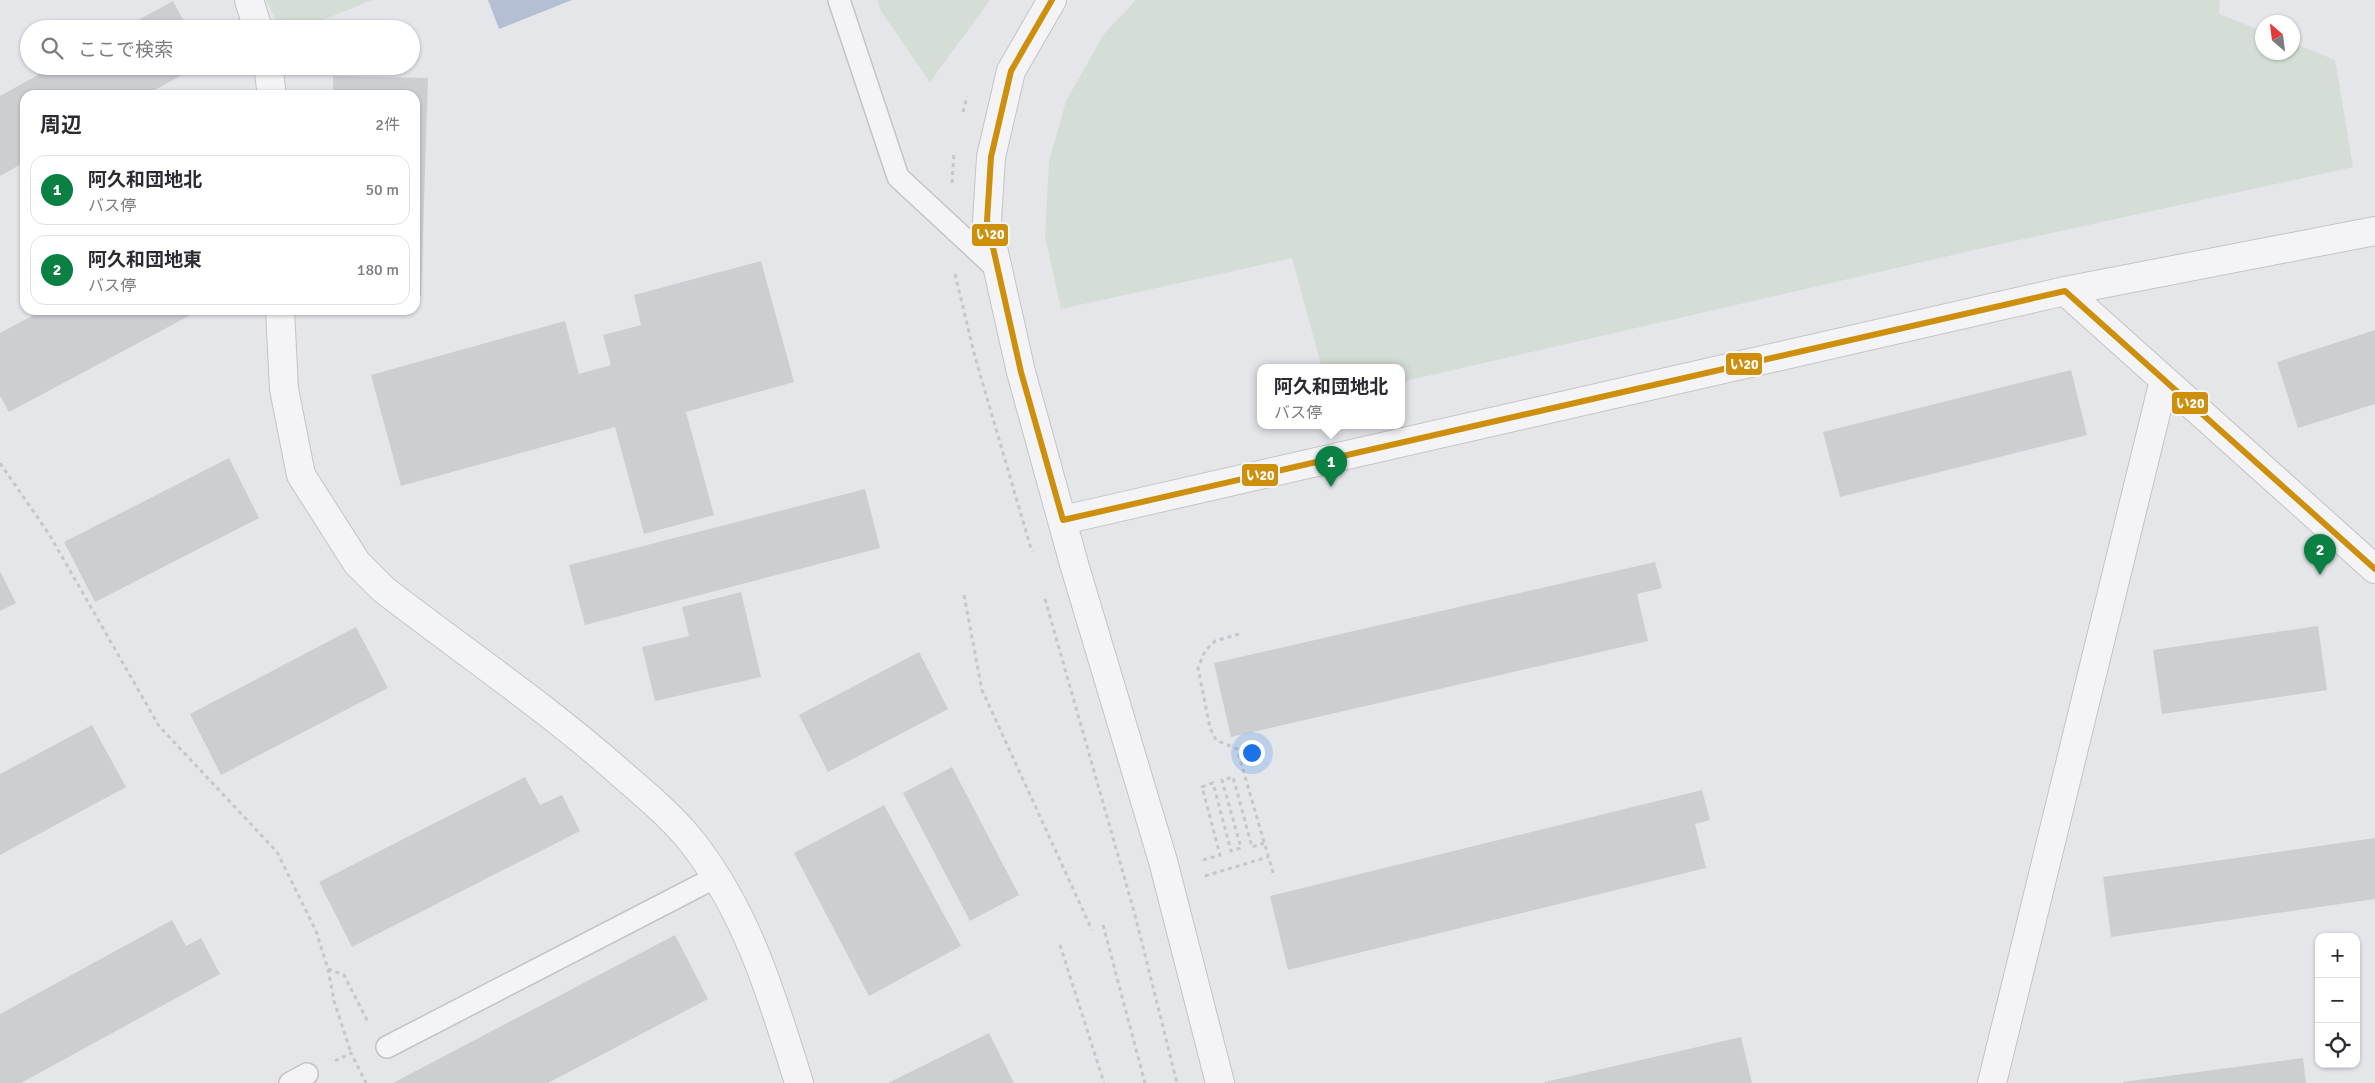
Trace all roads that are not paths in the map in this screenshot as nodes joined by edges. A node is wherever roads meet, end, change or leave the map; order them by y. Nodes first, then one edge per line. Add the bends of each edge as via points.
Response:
1 (249, 0) edge
2 (839, 0) edge
3 (1052, 0) edge
4 (255, 20) edge
5 (269, 75) edge
6 (271, 90) edge
7 (2375, 230) edge
8 (996, 268) junction
9 (2065, 292) junction
10 (280, 315) edge
11 (2164, 380) junction
12 (1063, 520) junction
13 (2375, 569) edge
14 (716, 877) junction
15 (387, 1047) dead end
16 (799, 1083) edge
17 (1220, 1083) edge
18 (1992, 1083) edge

1 - 4 street
2 - 8 lane via 898,177
3 - 8 street via 1011,71 991,157 986,221
5 - 6 street
7 - 9 street
8 - 12 street via 1021,372
9 - 11 street
9 - 12 street
10 - 14 street via 284,389 301,475 357,563 390,595 588,743 692,842
11 - 13 street
11 - 18 street
12 - 17 street via 1163,861
14 - 15 lane
14 - 16 street via 754,946

